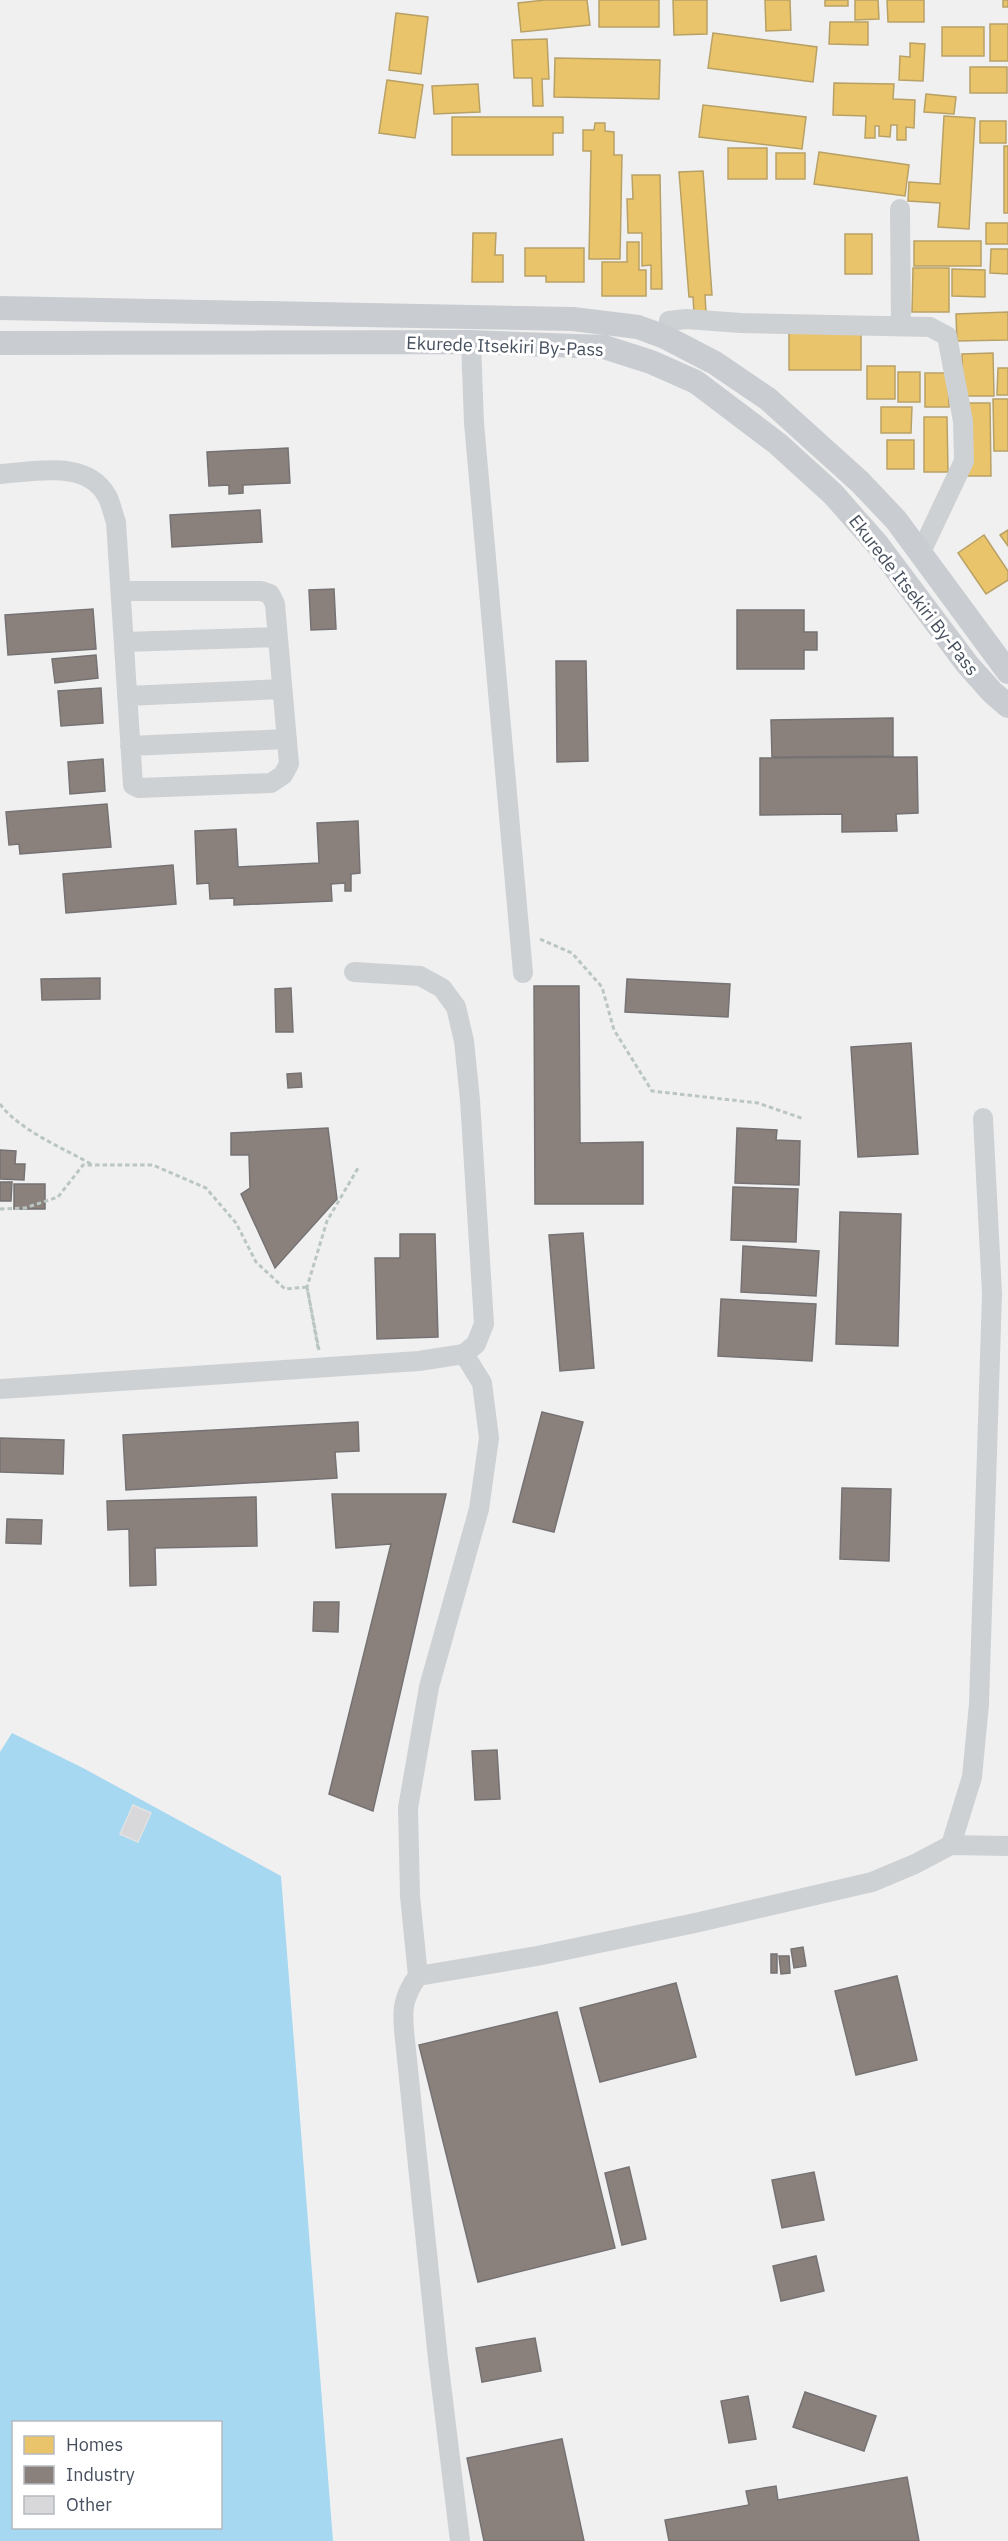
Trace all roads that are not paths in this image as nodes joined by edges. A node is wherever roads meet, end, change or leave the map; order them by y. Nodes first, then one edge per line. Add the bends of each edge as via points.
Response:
1 (900, 209) dead end
2 (0, 308) edge
3 (901, 326) junction
4 (665, 338) junction
5 (471, 342) junction
6 (0, 343) edge
7 (0, 474) edge
8 (921, 552) junction
9 (121, 591) junction
10 (278, 637) junction
11 (124, 642) junction
12 (1008, 672) edge
13 (282, 689) junction
14 (127, 696) junction
15 (1008, 706) edge
16 (287, 739) junction
17 (130, 746) junction
18 (354, 972) dead end
19 (523, 973) dead end
20 (983, 1119) dead end
21 (464, 1354) junction
22 (0, 1389) edge
23 (951, 1845) junction
24 (1008, 1846) edge
25 (418, 1976) junction
26 (460, 2541) edge

1 - 3 street
2 - 4 main road, Ekurede Itsekiri By-Pass via 573,319 638,327
3 - 4 street via 686,319 669,321
3 - 8 street via 930,327 947,336 963,421 964,461
4 - 8 main road, Ekurede Itsekiri By-Pass via 715,363 768,399 860,482
5 - 6 main road, Ekurede Itsekiri By-Pass
5 - 15 main road, Ekurede Itsekiri By-Pass via 604,347 696,382 778,444 833,494 877,544 967,664
5 - 19 street via 474,423
7 - 9 street via 67,470 90,476 107,495 116,522
8 - 12 main road, Ekurede Itsekiri By-Pass
9 - 10 street via 267,592 275,604
9 - 11 street
10 - 11 street
10 - 13 street
11 - 14 street
13 - 14 street
13 - 16 street
14 - 17 street
16 - 17 street
16 - 17 street via 287,769 271,783 139,788 132,782
18 - 21 street via 420,976 442,988 456,1006 470,1100 484,1324 476,1344
20 - 23 street via 992,1294 979,1704 972,1777
21 - 22 street via 419,1361
21 - 25 street via 482,1383 489,1438 479,1509 429,1687 408,1808 410,1896
23 - 24 street
23 - 25 street via 872,1882 537,1956
25 - 26 street via 407,1990 402,2012

